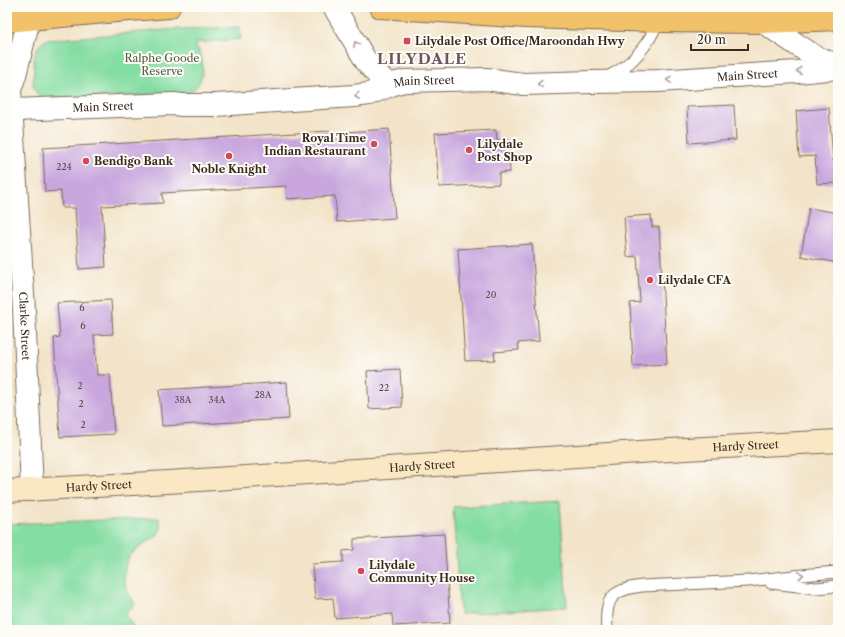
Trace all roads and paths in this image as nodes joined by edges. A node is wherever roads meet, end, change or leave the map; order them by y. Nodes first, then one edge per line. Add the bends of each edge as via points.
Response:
1 (169, 7) edge
2 (334, 7) edge
3 (381, 7) edge
4 (56, 12) edge
5 (659, 14) edge
6 (29, 19) junction
7 (838, 19) edge
8 (7, 21) edge
9 (763, 22) junction
10 (838, 67) edge
11 (592, 82) junction
12 (389, 85) junction
13 (9, 93) edge
14 (838, 441) edge
15 (32, 490) junction
16 (7, 491) edge
17 (838, 572) edge
18 (748, 581) junction
19 (838, 586) edge
20 (607, 630) edge

1 - 4 highway
12 -> 2 street via 366,62
3 - 5 highway via 527,17
4 - 6 highway
5 - 9 highway
5 - 11 lane via 654,32 645,46 620,70
6 - 8 highway
6 - 13 street, Clarke Street via 16,75
7 - 9 highway
9 - 10 street via 814,56
10 -> 11 street, Main Street via 658,81
11 -> 12 street, Main Street via 523,84 475,79 401,82
12 -> 13 street, Main Street via 368,94 216,105
13 - 15 street, Clarke Street via 24,310
14 - 15 main road, Hardy Street
15 - 16 main road, Hardy Street
18 -> 17 lane
18 - 19 lane via 816,588
18 - 20 lane via 642,586 623,590 615,594 606,610

